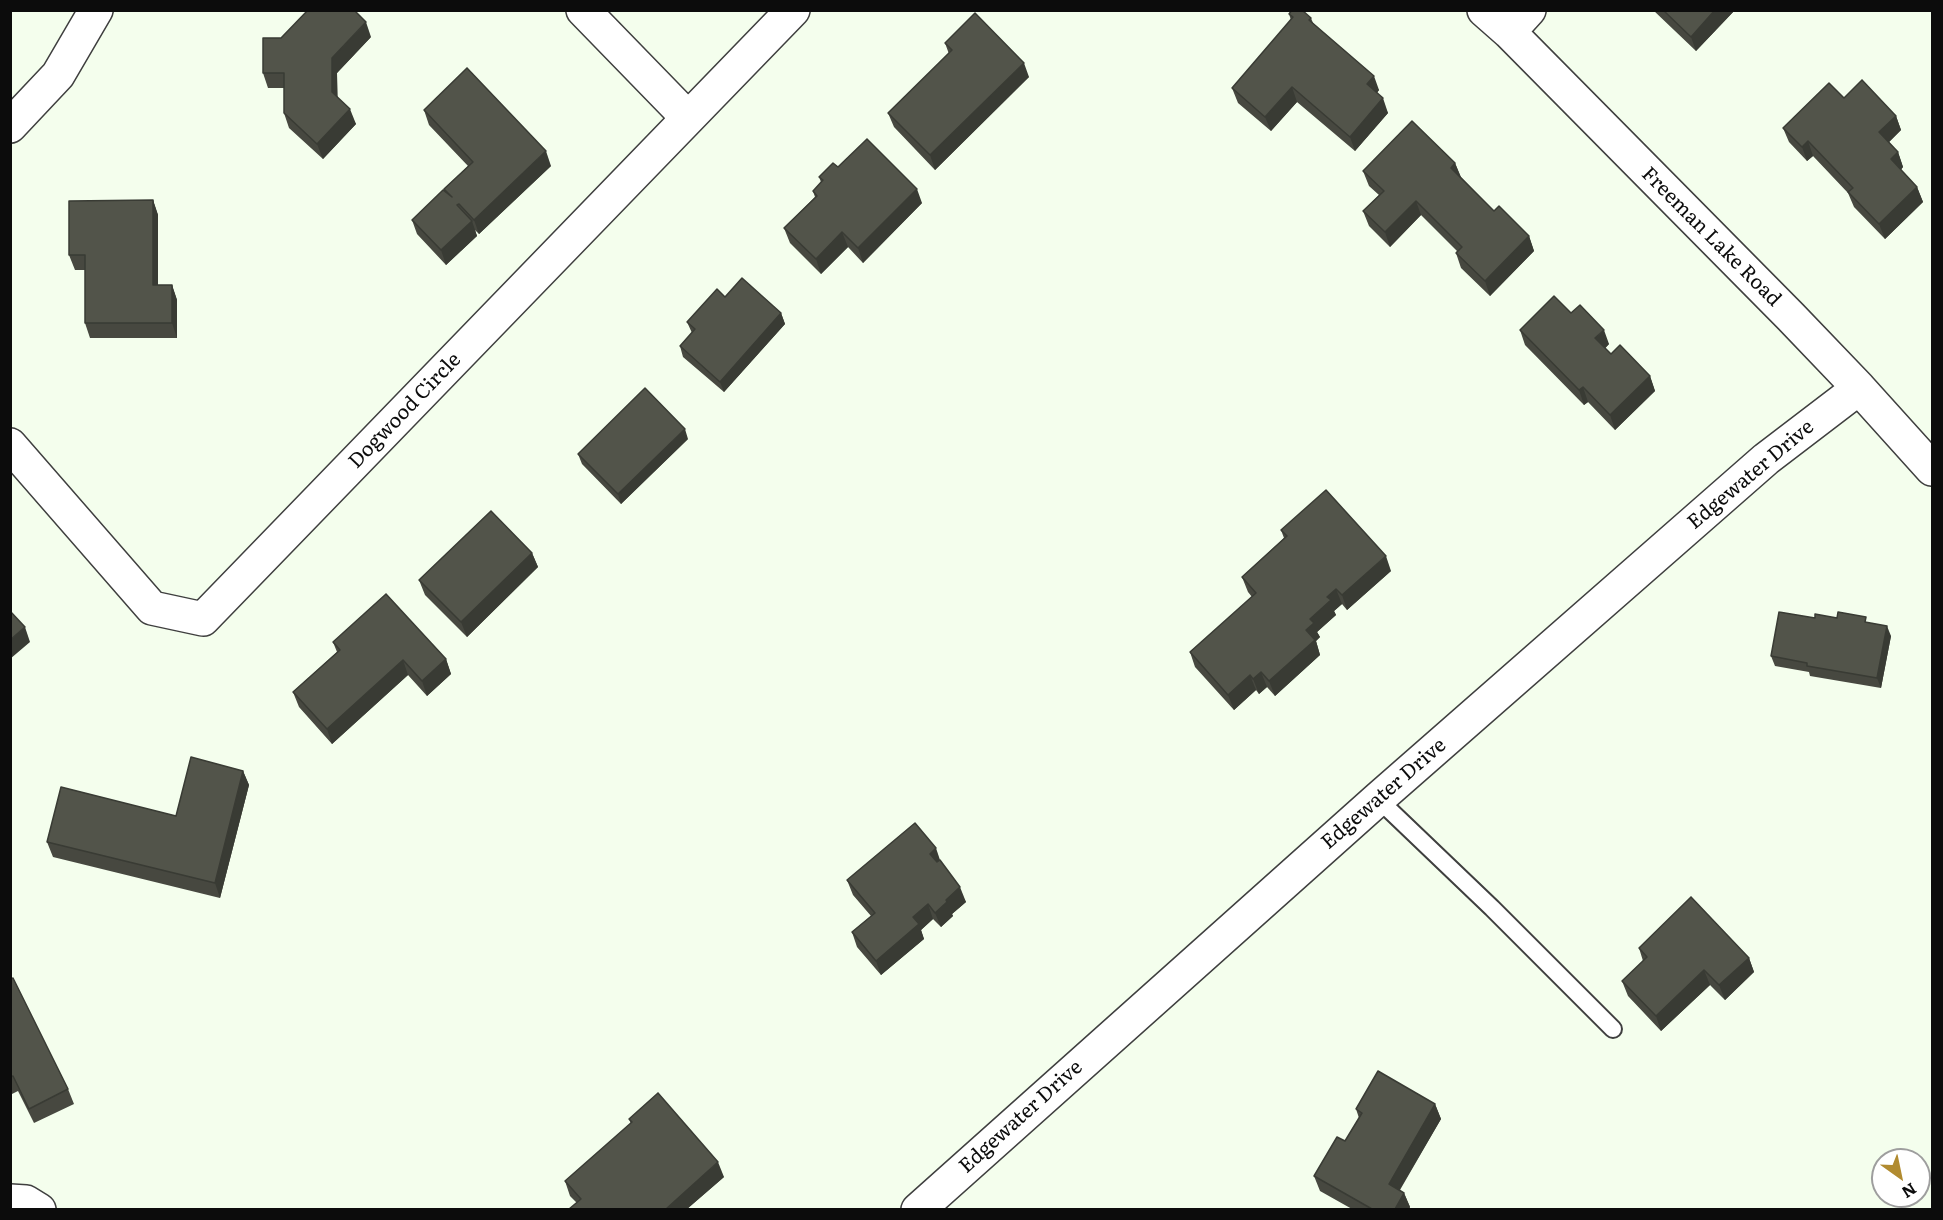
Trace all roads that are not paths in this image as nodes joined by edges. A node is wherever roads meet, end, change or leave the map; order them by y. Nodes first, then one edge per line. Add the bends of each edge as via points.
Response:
1 (583, 10) edge
2 (793, 10) edge
3 (1484, 10) edge
4 (84, 17) edge
5 (1519, 21) edge
6 (688, 118) junction
7 (10, 126) edge
8 (1859, 388) junction
9 (10, 445) edge
10 (1932, 469) edge
11 (1378, 799) junction
12 (1613, 1029) dead end
13 (10, 1201) edge
14 (39, 1209) edge
15 (918, 1209) edge

1 - 6 street
2 - 6 street, Dogwood Circle
3 - 5 street, Freeman Lake Road
4 - 7 street via 58,75
5 - 8 street, Freeman Lake Road
6 - 9 street, Dogwood Circle via 204,619 152,608
8 - 10 street, Freeman Lake Road
8 - 11 street, Edgewater Drive via 1757,467
11 - 12 lane
11 - 15 street, Edgewater Drive
13 - 14 street via 26,1202

